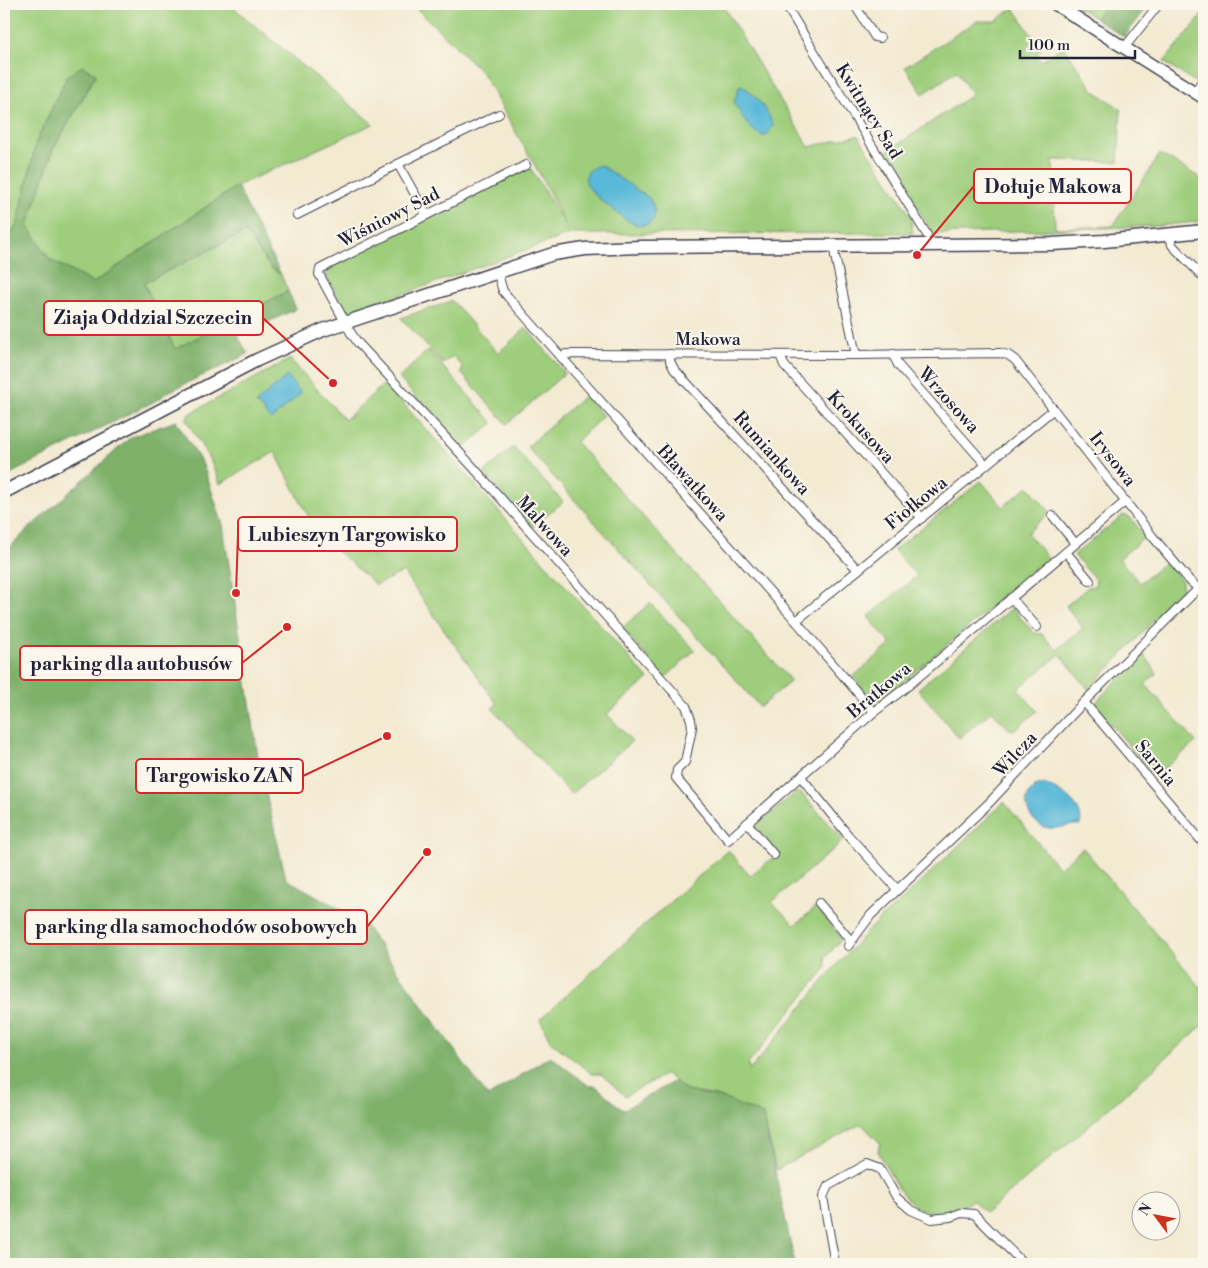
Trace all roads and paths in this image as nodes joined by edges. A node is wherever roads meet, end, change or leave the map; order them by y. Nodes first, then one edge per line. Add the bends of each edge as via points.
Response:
1 (785, 4) edge
2 (854, 4) edge
3 (1055, 4) edge
4 (1159, 4) edge
5 (880, 38) dead end
6 (1124, 48) junction
7 (1204, 79) edge
8 (1194, 92) junction
9 (1204, 98) edge
10 (499, 114) dead end
11 (398, 164) junction
12 (526, 165) dead end
13 (426, 214) junction
14 (297, 215) dead end
15 (1204, 231) edge
16 (927, 235) dead end
17 (1170, 235) junction
18 (834, 246) junction
19 (497, 271) junction
20 (1204, 278) edge
21 (345, 322) junction
22 (1000, 353) joint
23 (670, 354) junction
24 (893, 354) junction
25 (780, 355) junction
26 (856, 355) junction
27 (561, 357) junction
28 (1054, 409) junction
29 (986, 464) junction
30 (4, 492) edge
31 (1126, 501) junction
32 (1052, 515) dead end
33 (922, 518) junction
34 (1076, 543) junction
35 (1066, 552) junction
36 (858, 570) junction
37 (1090, 581) dead end
38 (1202, 586) edge
39 (1011, 598) junction
40 (796, 621) junction
41 (1037, 627) dead end
42 (1084, 702) junction
43 (874, 712) junction
44 (685, 762) joint
45 (801, 777) junction
46 (747, 823) junction
47 (1204, 844) edge
48 (774, 855) dead end
49 (897, 889) junction
50 (819, 903) dead end
51 (835, 1264) edge
52 (1024, 1264) edge

1 - 16 street, Kwitnący Sad
2 - 5 street via 875,36
3 - 6 street
4 - 6 street
6 - 8 street
7 - 8 street
8 - 9 street
10 - 11 street
11 - 13 street
11 - 14 street
12 - 13 street, Wiśniowy Sad
13 - 21 street, Wiśniowy Sad via 320,269 319,274
15 - 17 main road
17 - 18 main road via 1067,244
17 - 20 street via 1172,245
18 - 19 main road via 585,249 553,254
18 - 26 street
19 - 21 main road
19 - 27 street, Bławatkowa via 503,291
21 - 30 main road via 257,360
21 - 44 street, Malwowa via 358,343 686,706 692,728
22 - 24 street, Makowa
22 - 28 street, Irysowa via 1015,360
23 - 25 street, Makowa
23 - 27 street, Makowa via 566,354
23 - 36 street, Rumiankowa via 674,369
24 - 26 street, Makowa
24 - 29 street, Wrzosowa via 898,365
25 - 26 street, Makowa
25 - 33 street, Krokusowa via 784,365
27 - 40 street, Bławatkowa
28 - 29 street, Fiołkowa
28 - 31 street, Irysowa
29 - 33 street, Fiołkowa
31 - 34 street, Bratkowa
31 - 38 street, Irysowa via 1190,581
32 - 34 street
33 - 36 street, Fiołkowa
34 - 35 street, Bratkowa
35 - 37 street
35 - 39 street, Bratkowa
36 - 40 street, Fiołkowa
38 - 42 street, Wilcza
39 - 41 street
39 - 43 street, Bratkowa
40 - 43 street, Bławatkowa
42 - 47 street, Sarnia
42 - 49 street, Wilcza via 988,804
43 - 45 street, Bratkowa
44 - 46 street, Bratkowa via 677,770 676,778 728,840
45 - 46 street, Bratkowa
45 - 49 street
46 - 48 street
49 - 50 street, Wilcza via 871,915 850,943
51 - 52 street via 823,1197 828,1186 867,1164 880,1169 897,1198 911,1210 932,1219 961,1213 974,1214

